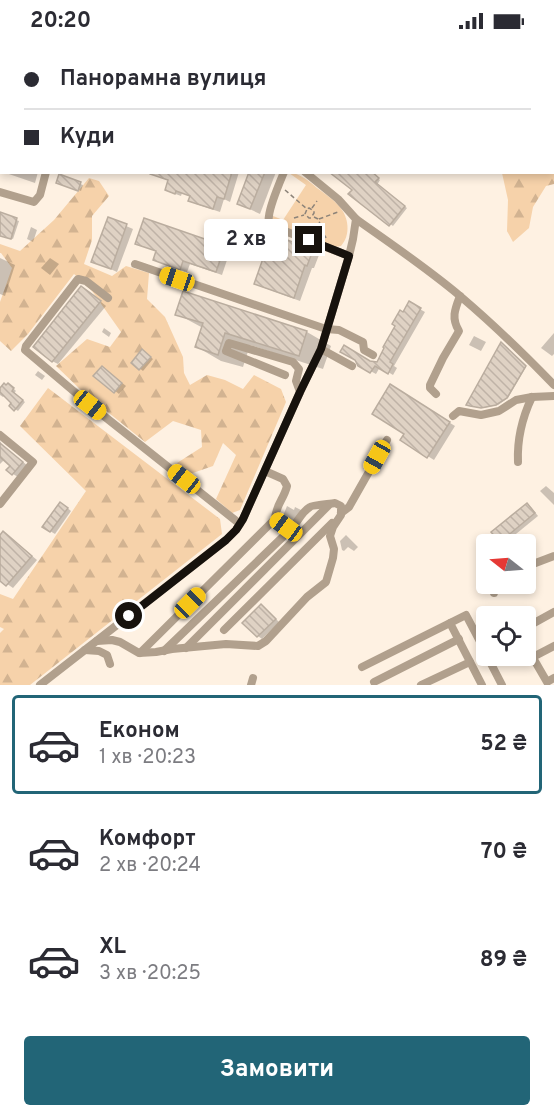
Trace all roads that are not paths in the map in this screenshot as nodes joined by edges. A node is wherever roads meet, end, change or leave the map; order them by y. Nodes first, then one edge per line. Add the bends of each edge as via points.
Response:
1 (45, 174) edge
2 (283, 174) edge
3 (307, 174) edge
4 (0, 192) edge
5 (356, 219) junction
6 (349, 256) junction
7 (135, 264) dead end
8 (460, 296) junction
9 (108, 298) dead end
10 (326, 329) junction
11 (321, 349) junction
12 (373, 355) dead end
13 (352, 366) dead end
14 (285, 375) dead end
15 (554, 385) edge
16 (300, 392) junction
17 (436, 393) dead end
18 (554, 396) edge
19 (532, 397) junction
20 (453, 416) dead end
21 (0, 435) edge
22 (387, 440) dead end
23 (518, 462) dead end
24 (265, 471) junction
25 (0, 504) edge
26 (329, 504) junction
27 (341, 514) junction
28 (275, 519) junction
29 (240, 524) junction
30 (290, 531) junction
31 (554, 556) edge
32 (536, 563) edge
33 (554, 612) edge
34 (536, 622) edge
35 (450, 623) junction
36 (224, 630) dead end
37 (476, 634) edge
38 (459, 639) junction
39 (97, 641) junction
40 (554, 646) edge
41 (186, 648) junction
42 (85, 650) junction
43 (164, 652) junction
44 (139, 653) junction
45 (536, 655) edge
46 (536, 661) edge
47 (470, 662) junction
48 (110, 664) dead end
49 (493, 666) edge
50 (362, 667) dead end
51 (374, 682) dead end
52 (550, 682) edge
53 (40, 685) edge
54 (422, 685) edge
55 (482, 685) edge
56 (502, 685) edge

1 - 4 street via 34,202
2 - 6 street via 269,213 272,226
3 - 5 street
5 - 6 street
5 - 8 street
6 - 10 street
7 - 10 street
8 - 15 street
8 - 17 street via 454,310 459,331 430,386
9 - 29 street via 78,279 25,350
10 - 11 street
10 - 12 street via 339,330 363,342 364,350
11 - 13 street
11 - 16 street
14 - 16 street via 226,351 229,343 293,362 299,369 296,381
16 - 24 street
18 - 19 street
19 - 20 street via 516,400 499,411 459,411
19 - 23 street
21 - 25 street via 33,462
22 - 27 street via 349,507
24 - 28 street via 283,479 287,486
24 - 29 street
26 - 27 street via 341,506
26 - 30 street via 308,507
26 - 41 street
27 - 36 street
27 - 41 street via 330,536 334,549 326,582 266,641 258,646
28 - 30 street
28 - 44 street
29 - 39 street via 226,540
30 - 43 street
31 - 32 street
33 - 34 street
35 - 37 street via 466,615
35 - 38 street
35 - 50 street
38 - 47 street
38 - 51 street
39 - 42 street
39 - 44 street via 120,642
40 - 45 street
41 - 43 street
42 - 48 street via 107,655
42 - 53 street
43 - 44 street
46 - 52 street
47 - 54 street
47 - 55 street
49 - 56 street

